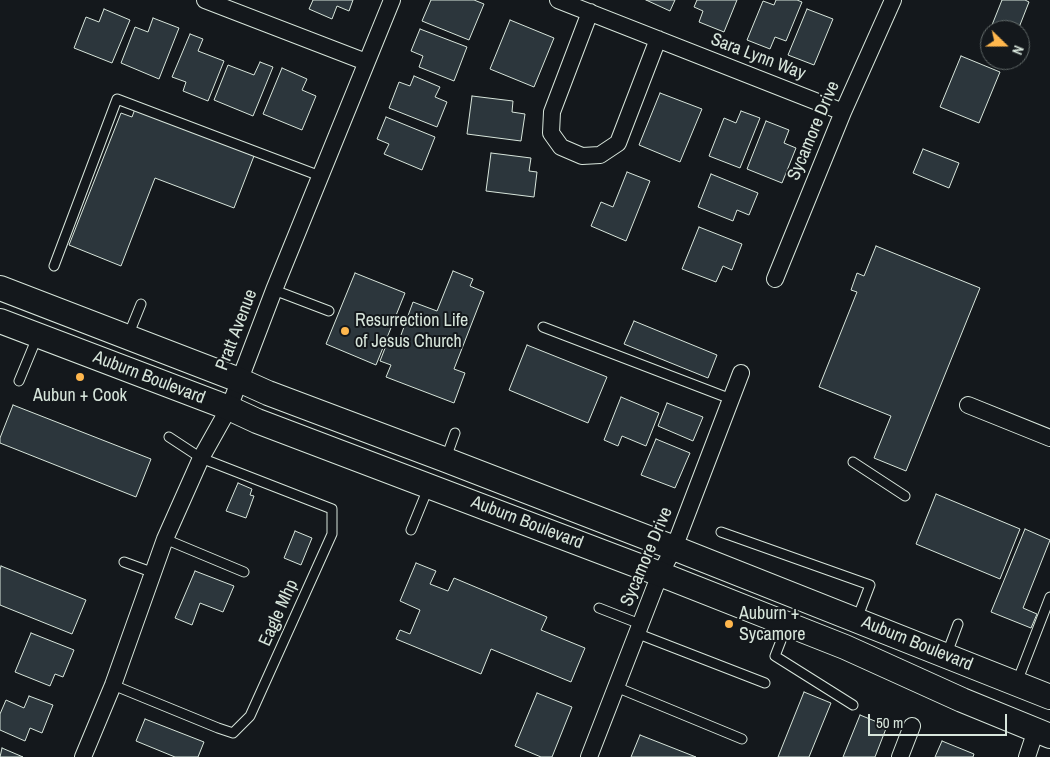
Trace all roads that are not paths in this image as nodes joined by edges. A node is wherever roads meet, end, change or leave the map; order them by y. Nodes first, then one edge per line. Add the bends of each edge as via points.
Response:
1 (205, 0) edge
2 (392, 0) edge
3 (558, 0) edge
4 (893, 0) edge
5 (590, 12) junction
6 (658, 39) junction
7 (366, 62) junction
8 (843, 112) junction
9 (320, 176) junction
10 (54, 266) dead end
11 (774, 279) dead end
12 (0, 288) edge
13 (274, 290) junction
14 (0, 302) edge
15 (141, 304) dead end
16 (55, 309) junction
17 (328, 311) dead end
18 (0, 321) edge
19 (543, 327) dead end
20 (38, 335) junction
21 (128, 338) junction
22 (741, 373) dead end
23 (239, 380) junction
24 (20, 381) dead end
25 (731, 399) junction
26 (968, 405) dead end
27 (229, 408) junction
28 (455, 433) dead end
29 (169, 437) dead end
30 (1050, 438) edge
31 (201, 458) junction
32 (446, 460) junction
33 (853, 462) dead end
34 (429, 486) junction
35 (905, 496) dead end
36 (411, 530) dead end
37 (721, 532) dead end
38 (165, 539) junction
39 (674, 548) junction
40 (124, 562) dead end
41 (244, 572) dead end
42 (154, 573) junction
43 (660, 574) junction
44 (1050, 597) edge
45 (599, 608) dead end
46 (857, 620) junction
47 (958, 624) dead end
48 (788, 625) junction
49 (638, 629) junction
50 (946, 656) junction
51 (765, 683) dead end
52 (1016, 684) junction
53 (113, 685) junction
54 (616, 687) junction
55 (1050, 696) edge
56 (853, 705) dead end
57 (912, 726) dead end
58 (1043, 733) edge
59 (742, 739) dead end
60 (83, 757) edge
61 (589, 757) edge
62 (900, 757) edge
63 (1027, 757) edge

1 - 7 street
2 - 7 street, Pratt Avenue
3 - 5 street, Sara Lynn Way
4 - 8 street, Sycamore Drive
5 - 6 street, Sara Lynn Way
5 - 6 street via 552,112 551,133 562,147 582,156 600,155 618,143
6 - 8 street, Sara Lynn Way
7 - 9 street, Pratt Avenue
8 - 11 street, Sycamore Drive
9 - 10 lane via 117,98
9 - 13 street, Pratt Avenue
12 - 16 main road, Auburn Boulevard
13 - 17 lane
13 - 23 street, Pratt Avenue
14 - 16 main road
15 - 21 lane
16 - 21 main road, Auburn Boulevard
18 - 20 main road, Auburn Boulevard
19 - 25 lane
20 - 24 lane
20 - 27 main road, Auburn Boulevard
21 - 23 main road, Auburn Boulevard
22 - 25 street, Sycamore Drive
23 - 27 street, Pratt Avenue
23 - 32 main road, Auburn Boulevard
25 - 39 street, Sycamore Drive
26 - 30 street
27 - 31 street, Pratt Avenue
27 - 34 main road, Auburn Boulevard
28 - 32 lane
29 - 31 lane
31 - 38 street, Pratt Avenue
31 - 53 lane, Eagle Mhp via 332,509 332,534 250,716 233,733
32 - 39 main road, Auburn Boulevard
33 - 35 lane
34 - 36 lane
34 - 43 main road, Auburn Boulevard
37 - 46 lane via 870,585
38 - 41 lane
38 - 42 street, Pratt Avenue
39 - 43 street, Sycamore Drive
39 - 46 main road, Auburn Boulevard
40 - 42 lane
42 - 53 street, Pratt Avenue
43 - 48 main road, Auburn Boulevard
43 - 49 street, Sycamore Drive
44 - 52 lane
45 - 49 lane
46 - 50 main road, Auburn Boulevard
47 - 50 lane
48 - 56 lane via 775,656
48 - 58 main road, Auburn Boulevard
49 - 51 lane
49 - 54 street, Sycamore Drive
50 - 52 main road, Auburn Boulevard
52 - 55 main road, Auburn Boulevard
53 - 60 street, Pratt Avenue
54 - 59 lane
54 - 61 street, Sycamore Drive
57 - 62 street
58 - 63 street

